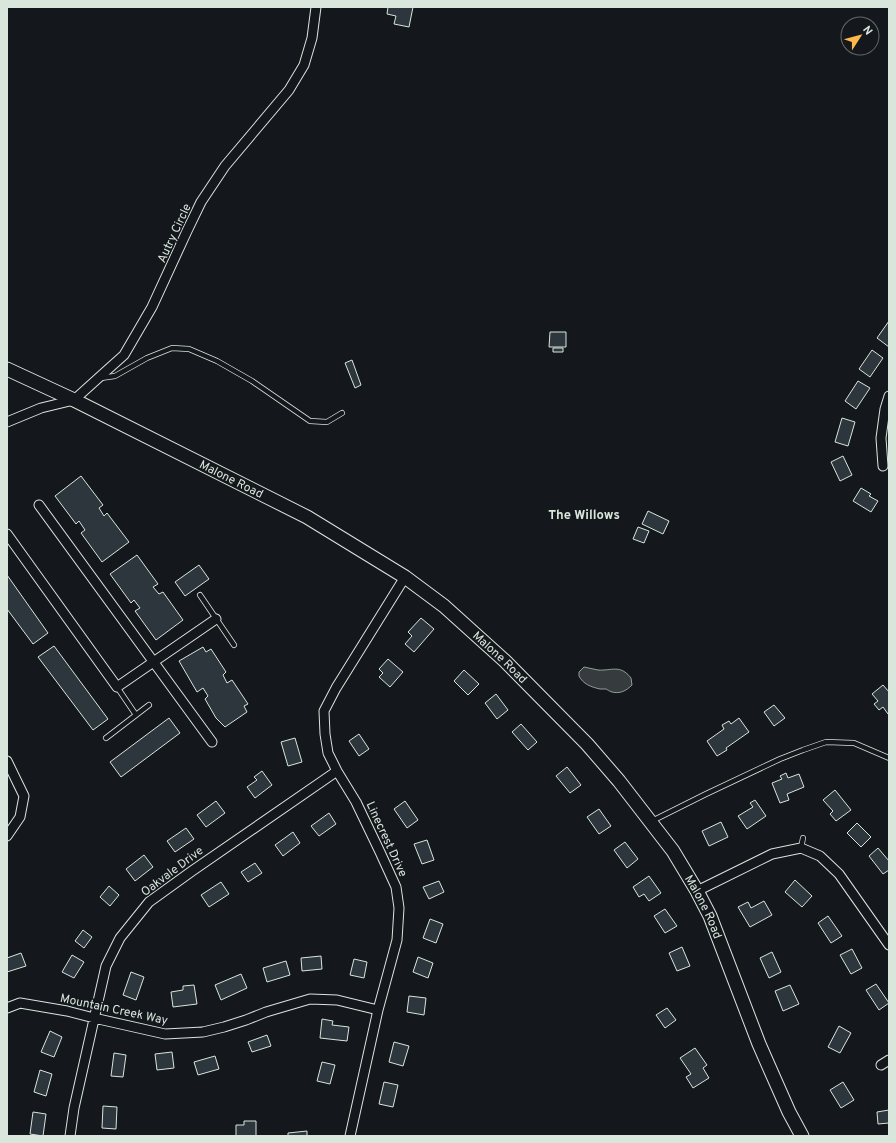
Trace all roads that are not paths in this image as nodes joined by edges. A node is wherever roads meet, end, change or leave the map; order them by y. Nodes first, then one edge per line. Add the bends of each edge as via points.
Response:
1 (316, 7) edge
2 (7, 369) edge
3 (98, 378) junction
4 (889, 396) edge
5 (74, 400) junction
6 (342, 413) dead end
7 (7, 422) edge
8 (883, 466) dead end
9 (38, 505) dead end
10 (7, 534) edge
11 (405, 577) junction
12 (200, 595) dead end
13 (216, 619) junction
14 (234, 645) dead end
15 (153, 662) junction
16 (117, 686) junction
17 (149, 705) dead end
18 (136, 714) junction
19 (106, 738) dead end
20 (212, 742) dead end
21 (889, 758) edge
22 (7, 761) edge
23 (337, 771) junction
24 (650, 822) junction
25 (7, 836) edge
26 (803, 838) dead end
27 (802, 848) junction
28 (697, 891) junction
29 (889, 945) edge
30 (7, 1008) edge
31 (378, 1010) junction
32 (94, 1018) junction
33 (889, 1060) edge
34 (881, 1065) dead end
35 (70, 1136) edge
36 (350, 1136) edge
37 (802, 1136) edge

1 - 3 street, Autry Circle via 312,38 304,65 289,90 225,166 201,202 135,338 124,355
2 - 5 street, Malone Road
3 - 5 street, Autry Circle
3 - 6 lane via 115,376 147,358 172,348 189,349 252,381 310,422 327,422
4 - 8 street via 881,438
5 - 7 street, Autry Circle via 41,408
5 - 11 street, Malone Road via 307,517
9 - 15 street
10 - 16 street
11 - 23 street, Linecrest Drive via 324,711 328,753
11 - 24 street, Malone Road via 444,606 505,661 586,744 619,781
12 - 13 lane
13 - 14 lane
13 - 15 street
15 - 16 street
15 - 20 street
16 - 18 lane
17 - 18 lane
18 - 19 lane
21 - 24 lane via 854,742 826,742 780,759
22 - 25 street via 24,796 20,818
23 - 31 street, Linecrest Drive via 356,802 396,888 399,908 397,940
23 - 32 street, Oakvale Drive via 149,902 120,938 106,966
24 - 28 street, Malone Road via 673,851
26 - 27 lane
27 - 28 street via 772,854
27 - 29 street via 820,856 839,874
28 - 37 street, Malone Road via 710,916 759,1044
30 - 32 street, Mountain Creek Way via 20,1003
31 - 32 street, Mountain Creek Way via 337,1000 310,999 224,1027 203,1032 165,1034
31 - 36 street, Linecrest Drive
32 - 35 street, Oakvale Drive
33 - 34 street

